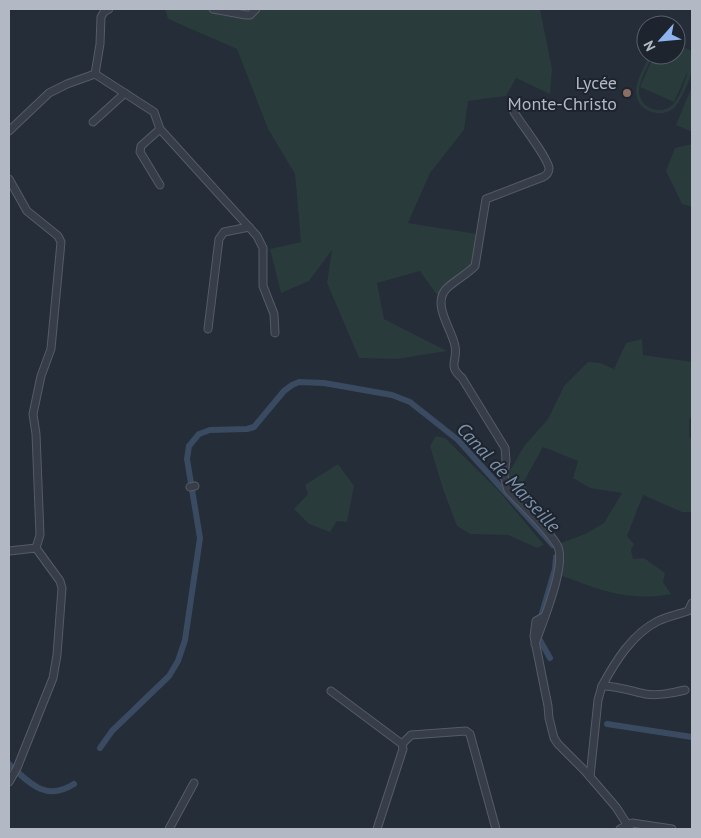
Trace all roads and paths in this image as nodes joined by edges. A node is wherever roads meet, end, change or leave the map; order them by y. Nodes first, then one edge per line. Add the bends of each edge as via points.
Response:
1 (109, 9) edge
2 (212, 9) edge
3 (256, 9) edge
4 (95, 74) junction
5 (125, 93) junction
6 (514, 112) dead end
7 (93, 122) dead end
8 (160, 129) junction
9 (9, 131) edge
10 (9, 179) edge
11 (160, 185) dead end
12 (249, 227) junction
13 (208, 329) dead end
14 (275, 332) dead end
15 (36, 548) junction
16 (9, 551) edge
17 (692, 603) edge
18 (602, 686) junction
19 (685, 690) dead end
20 (331, 691) dead end
21 (402, 744) junction
22 (590, 777) junction
23 (9, 782) edge
24 (194, 783) dead end
25 (626, 828) edge
26 (169, 829) edge
27 (377, 829) edge
28 (496, 829) edge
29 (672, 829) edge

1 - 4 street via 101,17
2 - 3 street via 246,15
4 - 5 street
4 - 9 street via 49,93
5 - 7 street
5 - 8 street via 154,112
6 - 22 street via 546,160 548,174 486,199 475,266 446,289 441,301 455,347 455,372 462,378 505,448 504,476 508,490 557,546 560,554 560,564 542,618 536,621 534,631 554,738
8 - 11 street via 141,146 140,152
8 - 12 street
10 - 15 street via 27,211 61,242 51,349 34,407 40,535
12 - 13 street via 224,232 218,238
12 - 14 street via 263,248 263,286 274,314
15 - 16 street
15 - 23 street via 62,588 57,655 53,678
17 - 18 street via 688,611 658,622 637,637
18 - 19 street via 665,695
18 - 22 street
20 - 21 street
21 - 27 street
21 - 28 street via 411,735 457,731 470,734
22 - 25 street via 616,807
24 - 26 street
25 - 29 street via 632,823

